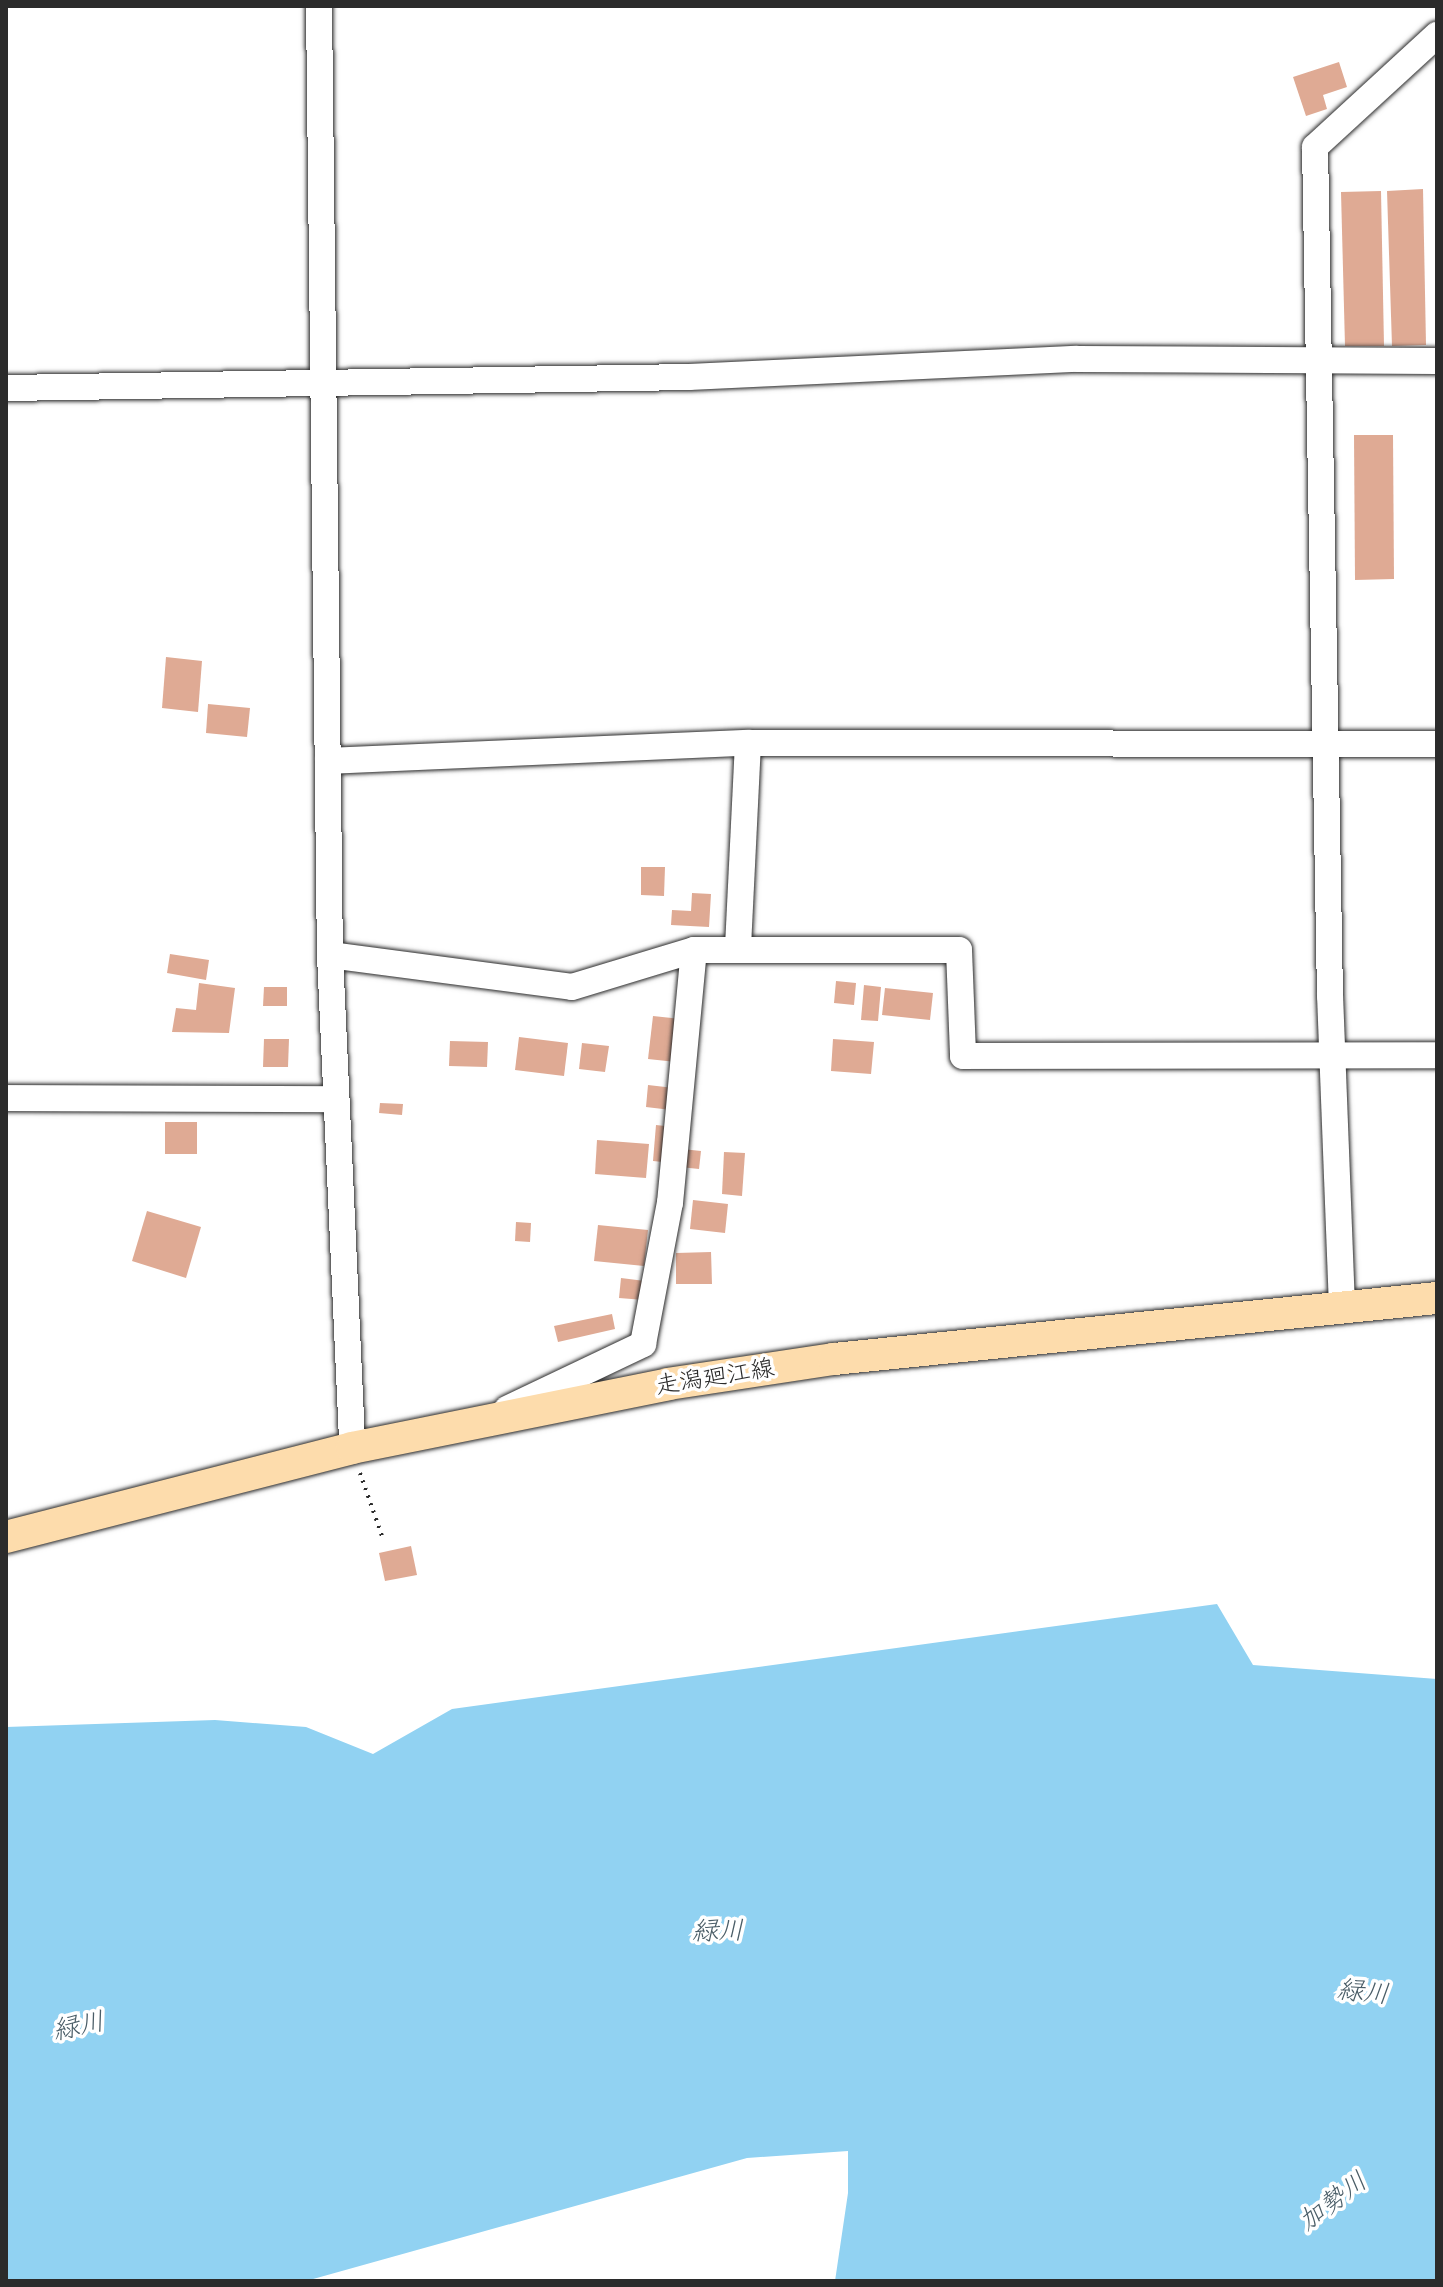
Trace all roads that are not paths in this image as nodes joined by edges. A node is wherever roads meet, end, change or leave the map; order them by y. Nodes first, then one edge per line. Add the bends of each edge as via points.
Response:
1 (319, 6) edge
2 (1437, 35) edge
3 (1317, 360) junction
4 (1437, 361) edge
5 (327, 386) junction
6 (6, 388) edge
7 (748, 743) junction
8 (1437, 744) edge
9 (1328, 745) junction
10 (328, 761) junction
11 (738, 947) junction
12 (694, 950) junction
13 (330, 955) junction
14 (1437, 1055) edge
15 (1333, 1056) junction
16 (6, 1098) edge
17 (333, 1099) junction
18 (1437, 1298) edge
19 (1342, 1307) junction
20 (485, 1420) junction
21 (352, 1448) junction
22 (6, 1537) edge

1 - 5 street
2 - 3 street via 1315,147
3 - 4 street
3 - 5 street via 1077,359 689,377
3 - 9 street
5 - 6 street
5 - 10 street
7 - 9 street
7 - 10 street
7 - 11 street
8 - 9 street
9 - 15 street
10 - 13 street
11 - 12 street
11 - 15 street via 959,950 963,1056
12 - 13 street via 572,987
12 - 20 street via 670,1203 643,1344
13 - 17 street
14 - 15 street
15 - 19 street
16 - 17 street
17 - 21 street
18 - 19 main road, 走潟廻江線
19 - 20 main road, 走潟廻江線 via 834,1359
20 - 21 main road, 走潟廻江線
21 - 22 main road, 走潟廻江線

